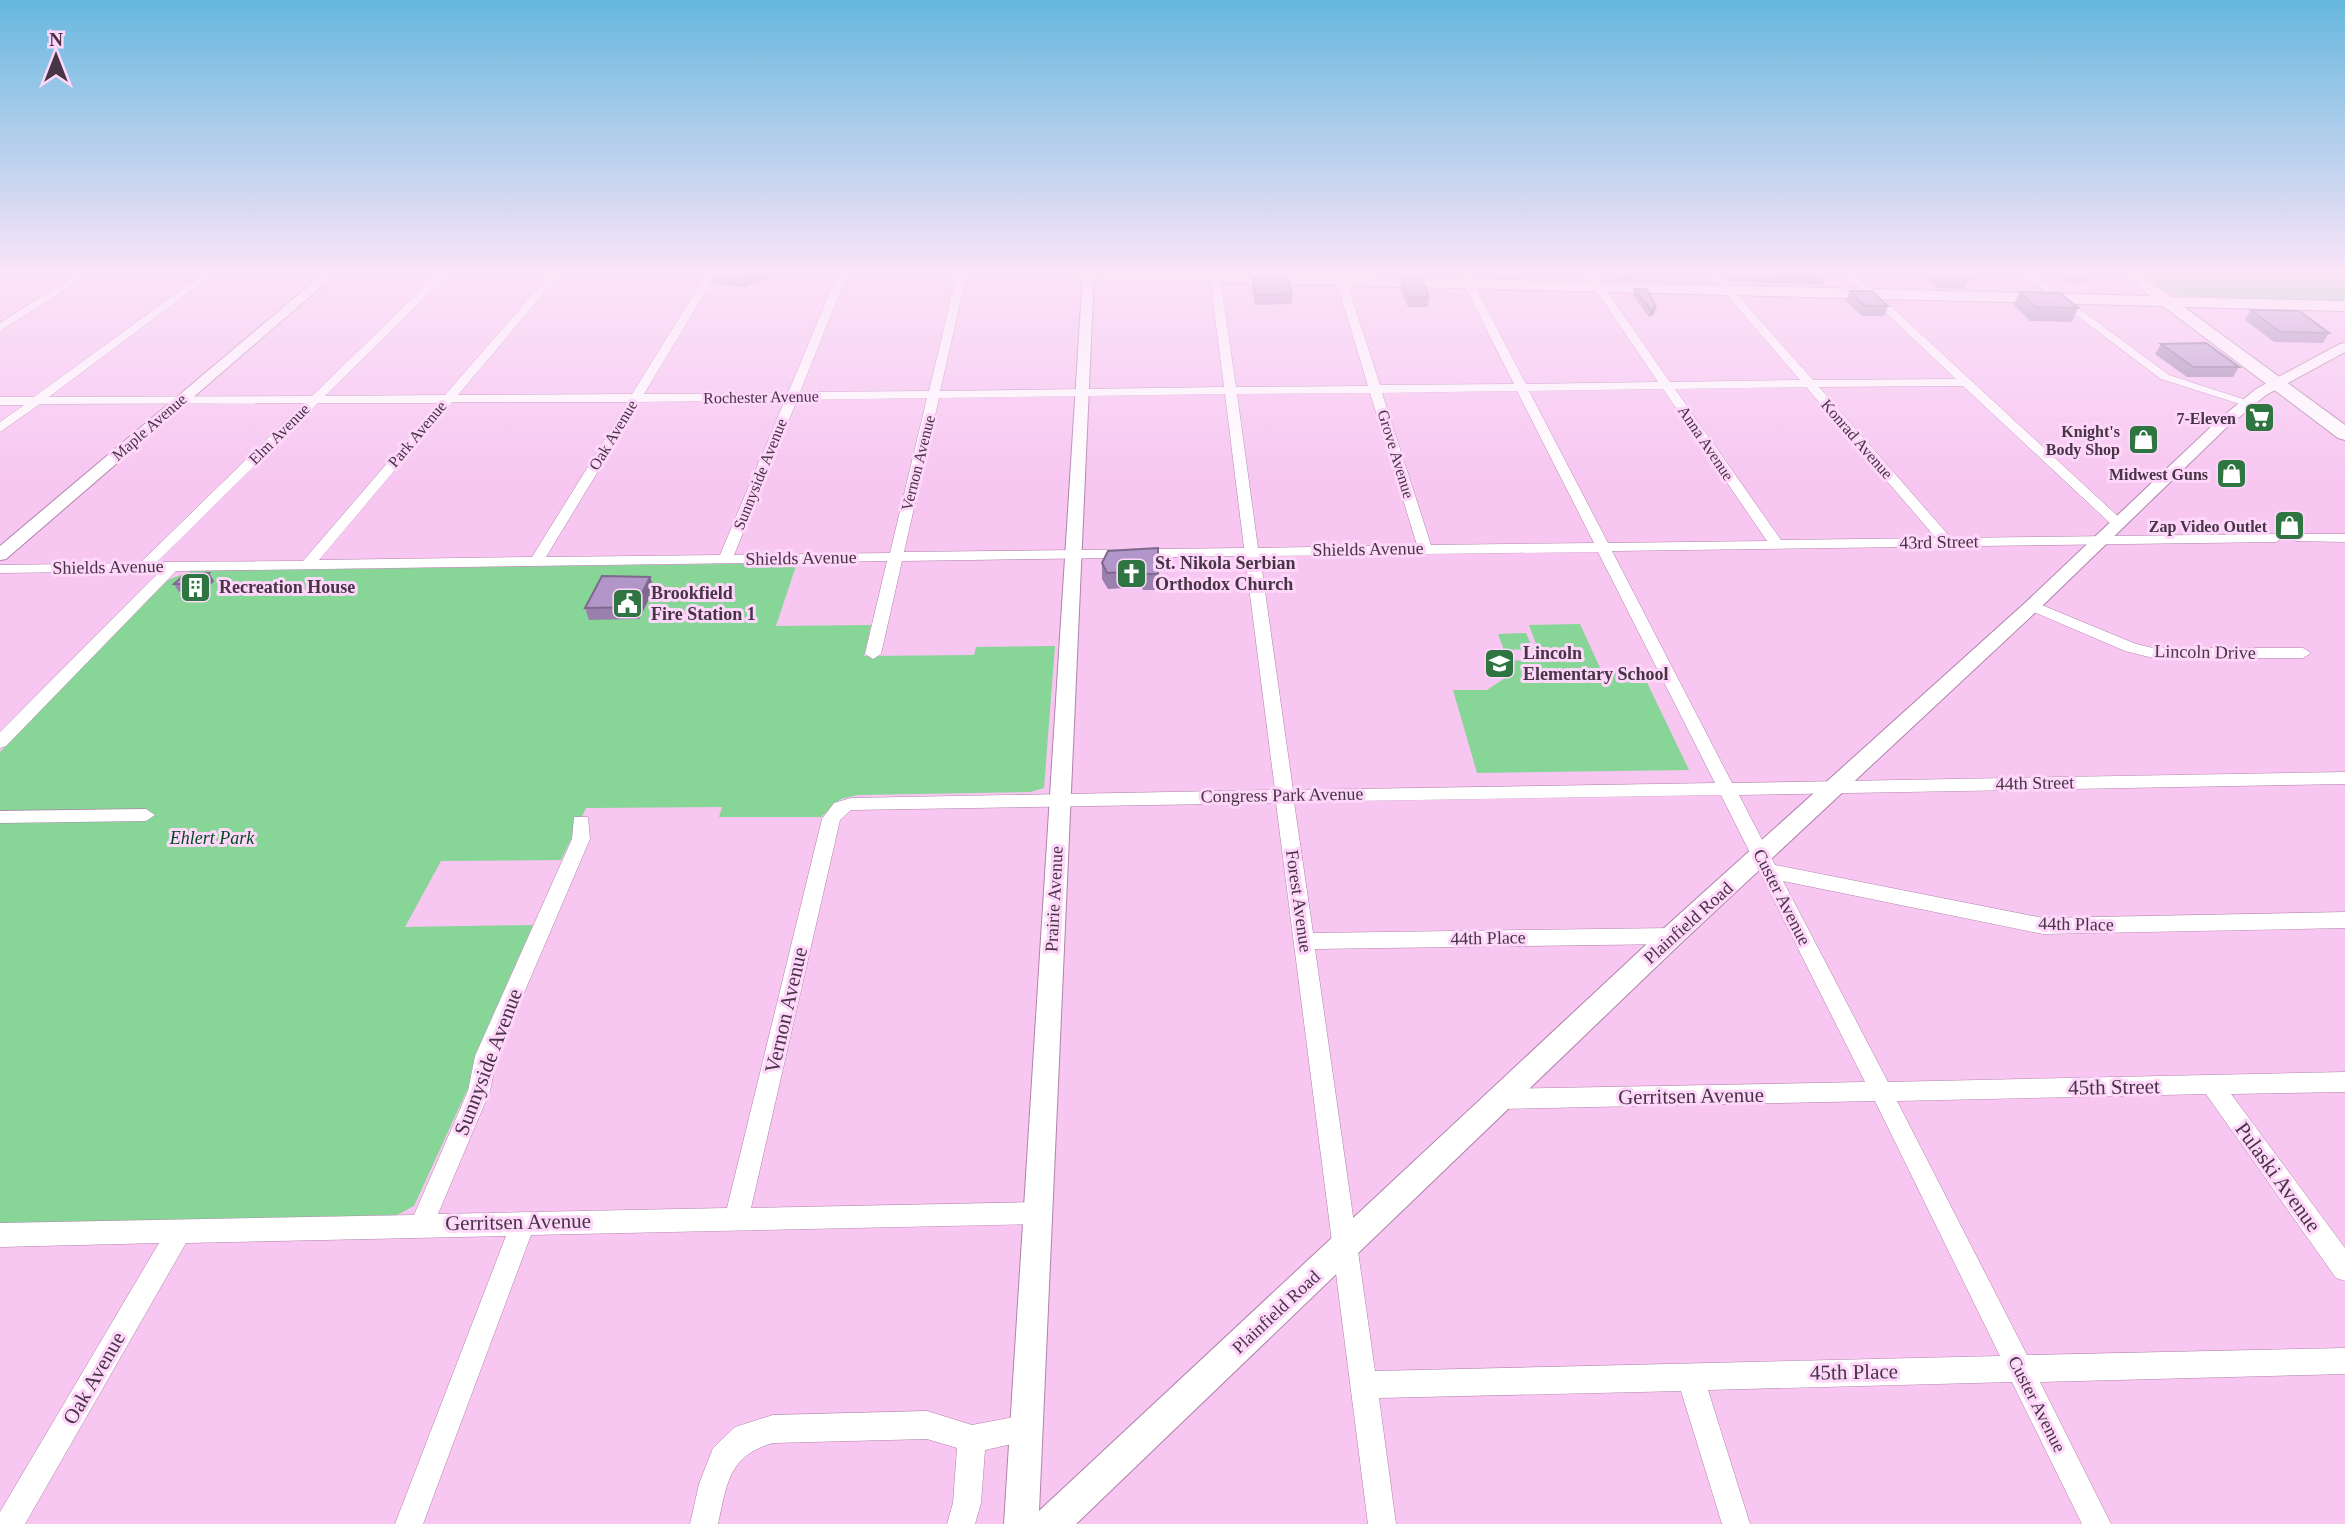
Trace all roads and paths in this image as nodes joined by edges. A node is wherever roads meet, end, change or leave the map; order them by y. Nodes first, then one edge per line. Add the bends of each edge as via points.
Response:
1 (114, 344) edge
2 (247, 344) edge
3 (371, 344) edge
4 (494, 344) edge
5 (668, 344) edge
6 (814, 344) edge
7 (946, 344) edge
8 (1084, 344) edge
9 (1224, 344) edge
10 (1362, 344) edge
11 (1500, 344) edge
12 (1638, 344) edge
13 (1775, 344) edge
14 (1926, 344) edge
15 (2121, 344) edge
16 (2224, 344) edge
17 (2345, 347) edge
18 (1966, 382) junction
19 (2276, 383) junction
20 (1809, 384) junction
21 (1667, 385) junction
22 (1522, 387) junction
23 (1376, 388) junction
24 (1230, 390) junction
25 (1082, 392) junction
26 (935, 394) junction
27 (792, 397) junction
28 (635, 398) junction
29 (182, 399) junction
30 (314, 399) junction
31 (447, 399) junction
32 (0, 401) edge
33 (37, 401) junction
34 (2246, 402) junction
35 (0, 428) edge
36 (2345, 434) edge
37 (2117, 522) junction
38 (2276, 538) dead end
39 (2300, 538) dead end
40 (2345, 538) edge
41 (2098, 541) junction
42 (1947, 542) junction
43 (1776, 544) junction
44 (1602, 547) junction
45 (1425, 548) junction
46 (1252, 551) junction
47 (1073, 554) junction
48 (0, 555) edge
49 (895, 557) junction
50 (726, 559) junction
51 (536, 562) junction
52 (307, 565) junction
53 (173, 566) junction
54 (144, 567) junction
55 (0, 569) edge
56 (2032, 606) junction
57 (2303, 653) dead end
58 (873, 654) dead end
59 (0, 742) edge
60 (2345, 778) edge
61 (1837, 786) junction
62 (1724, 787) junction
63 (1285, 795) junction
64 (1060, 799) junction
65 (840, 807) joint
66 (146, 814) dead end
67 (0, 817) edge
68 (581, 822) dead end
69 (1765, 864) junction
70 (2345, 920) edge
71 (1672, 936) junction
72 (1304, 941) junction
73 (2345, 1082) edge
74 (2212, 1085) junction
75 (1882, 1093) junction
76 (1500, 1099) junction
77 (1036, 1213) junction
78 (737, 1217) junction
79 (524, 1222) junction
80 (422, 1224) junction
81 (179, 1232) junction
82 (0, 1235) edge
83 (1345, 1248) junction
84 (2345, 1269) edge
85 (2345, 1361) edge
86 (2019, 1368) junction
87 (1690, 1376) junction
88 (1364, 1385) junction
89 (1025, 1429) junction
90 (972, 1439) junction
91 (9, 1524) edge
92 (409, 1524) edge
93 (704, 1524) edge
94 (961, 1524) edge
95 (1021, 1524) edge
96 (1051, 1524) edge
97 (1382, 1524) edge
98 (1736, 1524) edge
99 (2097, 1524) edge

1 - 33 street
2 - 29 street, Maple Avenue
3 - 30 street, Elm Avenue
4 - 31 street, Park Avenue
5 - 28 street, Oak Avenue
6 - 27 street, Sunnyside Avenue
7 - 26 street, Vernon Avenue
8 - 25 street, Prairie Avenue
9 - 24 street, Forest Avenue
10 - 23 street, Grove Avenue
11 - 22 street, Custer Avenue
12 - 21 street, Anna Avenue
13 - 20 street, Konrad Avenue
14 - 18 street
15 - 34 street via 2165,377
16 - 19 main road
17 - 19 street, Plainfield Road
18 - 20 street, Rochester Avenue
18 - 37 street
19 - 34 street, Plainfield Road
19 - 36 main road
20 - 21 street, Rochester Avenue
20 - 42 street, Konrad Avenue
21 - 22 street, Rochester Avenue
21 - 43 street, Anna Avenue
22 - 23 street, Rochester Avenue
22 - 44 street, Custer Avenue
23 - 24 street, Rochester Avenue
23 - 45 street, Grove Avenue
24 - 25 street, Rochester Avenue
24 - 46 street, Forest Avenue
25 - 26 street, Rochester Avenue
25 - 47 street, Prairie Avenue
26 - 27 street, Rochester Avenue
26 - 49 street, Vernon Avenue
27 - 28 street, Rochester Avenue
27 - 50 street, Sunnyside Avenue
28 - 31 street, Rochester Avenue
28 - 51 street, Oak Avenue
29 - 30 street, Rochester Avenue
29 - 33 street, Rochester Avenue
29 - 48 street, Maple Avenue
30 - 31 street, Rochester Avenue
30 - 54 street, Elm Avenue
31 - 52 street, Park Avenue
32 - 33 street, Rochester Avenue
33 - 35 street
34 - 37 street, Plainfield Road
37 - 41 street, Plainfield Road
38 - 41 street, 43rd Street
39 - 40 street
41 - 42 street, 43rd Street
41 - 56 street, Plainfield Road
42 - 43 street, 43rd Street
43 - 44 street, 43rd Street
44 - 45 street, Shields Avenue
44 - 62 street, Custer Avenue
45 - 46 street, Shields Avenue
46 - 47 street, Shields Avenue
46 - 63 street, Forest Avenue
47 - 49 street, Shields Avenue
47 - 64 street, Prairie Avenue
49 - 50 street, Shields Avenue
49 - 58 street, Vernon Avenue
50 - 51 street, Shields Avenue
51 - 52 street, Shields Avenue
52 - 53 street, Shields Avenue
53 - 54 street, Shields Avenue
53 - 59 street
54 - 55 street, Shields Avenue
56 - 57 street, Lincoln Drive via 2153,653
56 - 61 street, Plainfield Road
60 - 61 street, 44th Street
61 - 62 street, 44th Street
61 - 69 street, Plainfield Road
62 - 63 street, Congress Park Avenue
62 - 69 street, Custer Avenue
63 - 64 street, Congress Park Avenue
63 - 72 street, Forest Avenue
64 - 65 street, Congress Park Avenue via 862,802
64 - 77 street, Prairie Avenue
65 - 78 street, Vernon Avenue via 831,819
66 - 67 street
68 - 80 street, Sunnyside Avenue via 581,839 486,1056 479,1091
69 - 70 street, 44th Place via 2043,926
69 - 71 street, Plainfield Road
69 - 75 street, Custer Avenue
71 - 72 street, 44th Place
71 - 76 street, Plainfield Road
72 - 83 street, Forest Avenue
73 - 74 street, 45th Street
74 - 75 street, 45th Street
74 - 84 street, Pulaski Avenue
75 - 76 street, Gerritsen Avenue
75 - 86 street, Custer Avenue
76 - 83 street, Plainfield Road
77 - 78 street, Gerritsen Avenue
77 - 89 street, Prairie Avenue
78 - 79 street, Gerritsen Avenue
79 - 80 street, Gerritsen Avenue
79 - 92 street
80 - 81 street, Gerritsen Avenue
81 - 82 street, Gerritsen Avenue
81 - 91 street, Oak Avenue
83 - 88 street, Forest Avenue
83 - 96 street, Plainfield Road
85 - 86 street, 45th Place
86 - 87 street, 45th Place
86 - 99 street, Custer Avenue
87 - 88 street, 45th Place
87 - 98 street
88 - 97 street, Forest Avenue
89 - 90 street
89 - 95 street, Prairie Avenue
90 - 93 street via 927,1425 773,1429 745,1437 723,1458
90 - 94 street

